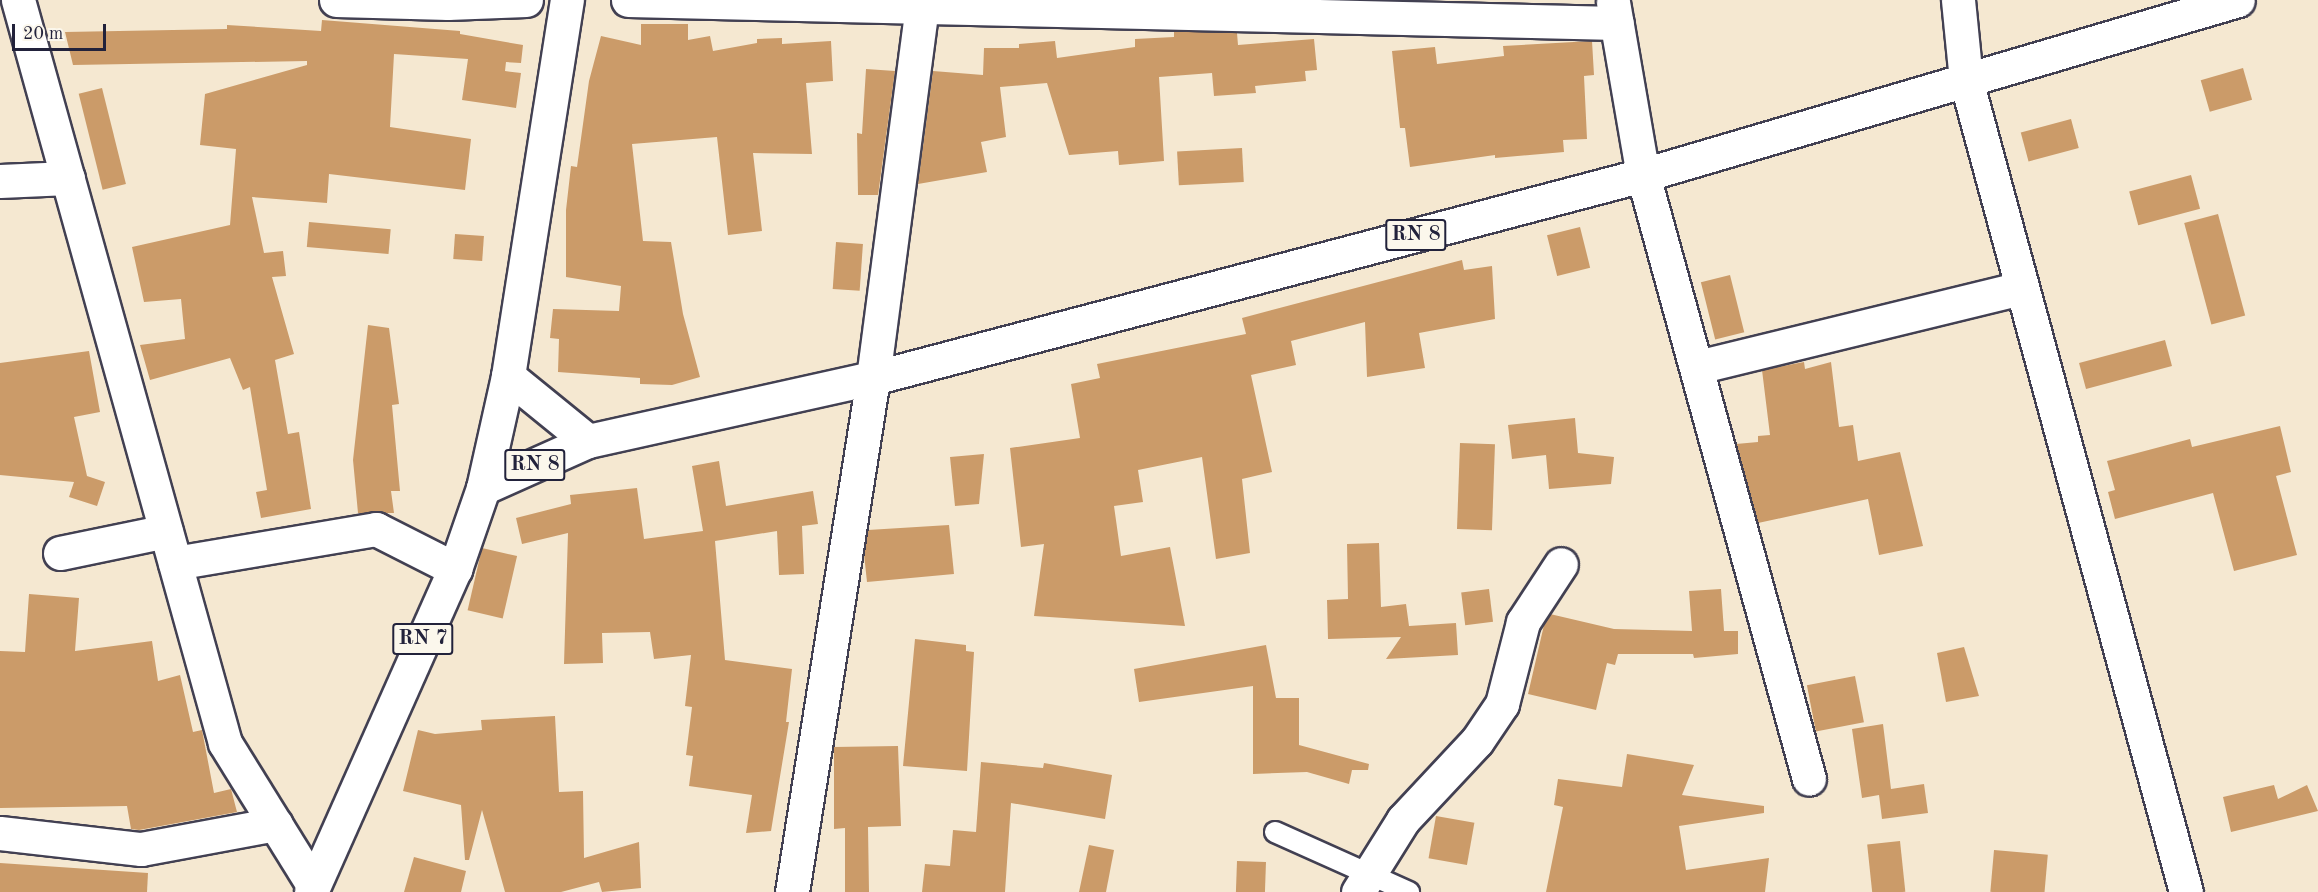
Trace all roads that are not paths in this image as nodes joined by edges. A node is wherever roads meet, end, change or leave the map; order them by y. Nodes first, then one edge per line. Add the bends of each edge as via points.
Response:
1 (18, 0) edge
2 (336, 0) edge
3 (526, 0) edge
4 (567, 0) edge
5 (628, 0) edge
6 (1958, 0) edge
7 (2238, 0) edge
8 (923, 4) edge
9 (1615, 11) edge
10 (1966, 80) junction
11 (1643, 175) junction
12 (68, 178) junction
13 (0, 181) edge
14 (2021, 288) junction
15 (1697, 367) junction
16 (508, 376) junction
17 (873, 378) junction
18 (588, 441) junction
19 (483, 488) junction
20 (166, 531) junction
21 (60, 553) dead end
22 (175, 563) junction
23 (1561, 564) dead end
24 (455, 569) junction
25 (1809, 779) dead end
26 (276, 824) junction
27 (1275, 832) dead end
28 (0, 833) edge
29 (1363, 883) edge
30 (312, 889) edge
31 (792, 892) edge
32 (1409, 892) edge
33 (2186, 892) edge

1 - 12 street
2 - 3 street
4 - 16 street
5 - 8 street
6 - 10 street
7 - 10 street, RN 8
8 - 9 street
8 - 17 street
9 - 11 street
10 - 11 street, RN 8
10 - 14 street
11 - 15 street
11 - 17 street, RN 8
12 - 13 street
12 - 20 street
14 - 15 street
14 - 33 street
15 - 25 street
16 - 18 street, RN 8
16 - 19 street, RN 7
17 - 18 street, RN 8
17 - 31 street
18 - 19 street, RN 8
19 - 24 street, RN 7
20 - 21 street
20 - 22 street
22 - 24 street via 376,529
22 - 26 street via 225,743
23 - 29 street via 1523,622 1502,704 1477,741 1403,820
24 - 30 street, RN 7
26 - 28 street via 141,849
26 - 30 street
27 - 29 lane
29 - 32 lane

